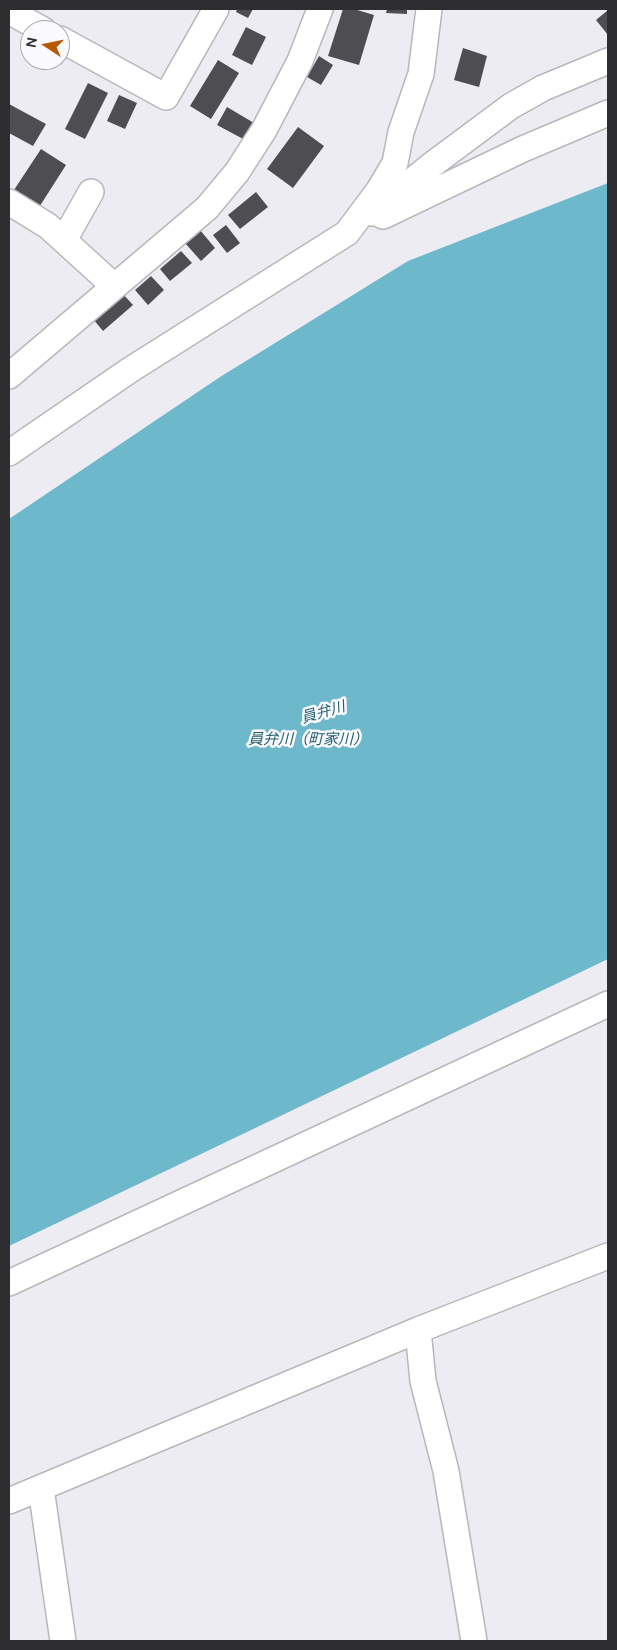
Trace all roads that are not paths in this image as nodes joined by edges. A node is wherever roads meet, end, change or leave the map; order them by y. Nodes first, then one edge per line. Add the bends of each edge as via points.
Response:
1 (216, 9) edge
2 (320, 9) edge
3 (430, 9) edge
4 (9, 11) edge
5 (25, 20) edge
6 (70, 44) edge
7 (608, 61) edge
8 (608, 113) edge
9 (91, 192) dead end
10 (9, 202) edge
11 (346, 233) junction
12 (64, 240) junction
13 (114, 286) junction
14 (9, 376) edge
15 (9, 453) edge
16 (608, 1004) edge
17 (608, 1256) edge
18 (9, 1283) edge
19 (418, 1330) junction
20 (41, 1488) junction
21 (9, 1501) edge
22 (63, 1641) edge
23 (474, 1641) edge

1 - 6 street via 166,97
2 - 13 street via 291,78 237,172 207,208
3 - 11 street via 420,74 401,132 395,163
4 - 5 street
7 - 11 street via 543,88 510,106
8 - 11 street via 523,149
9 - 12 street
10 - 12 street
11 - 15 street via 130,370
12 - 13 street
13 - 14 street
16 - 18 street
17 - 19 street
19 - 20 street
19 - 23 street via 423,1380 446,1472
20 - 21 street
20 - 22 street

